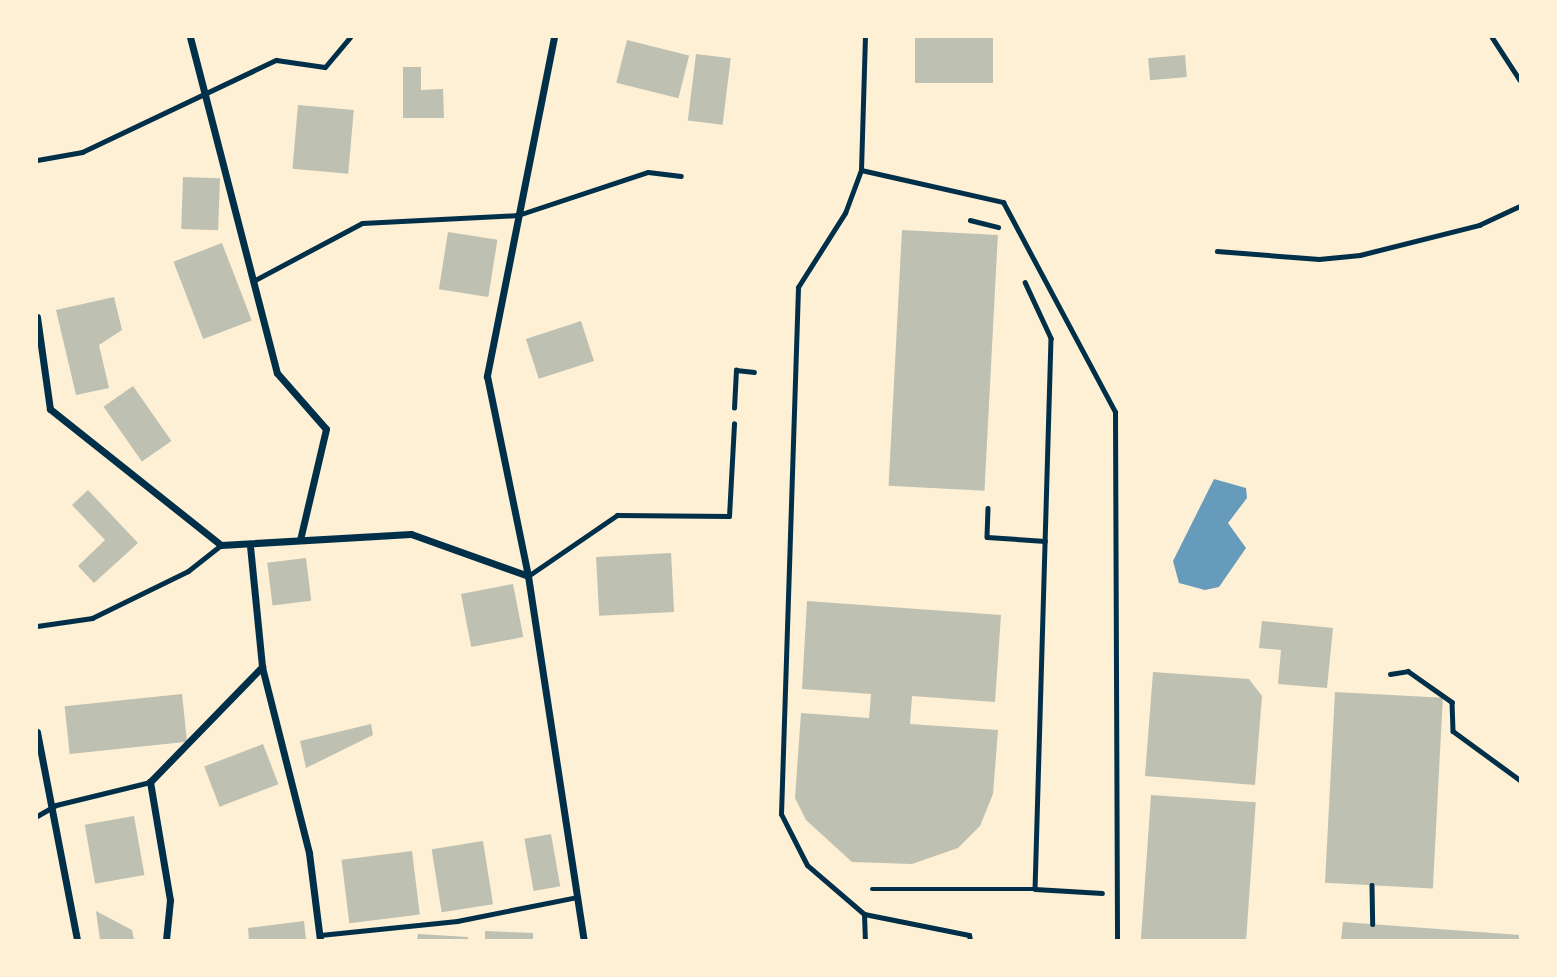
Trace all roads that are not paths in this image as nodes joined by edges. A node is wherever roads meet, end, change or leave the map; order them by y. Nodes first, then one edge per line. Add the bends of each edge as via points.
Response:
1 (190, 37) edge
2 (350, 37) edge
3 (554, 37) edge
4 (865, 37) edge
5 (205, 97) junction
6 (37, 160) edge
7 (861, 170) junction
8 (681, 176) dead end
9 (519, 215) junction
10 (253, 281) junction
11 (37, 317) edge
12 (734, 423) road end
13 (300, 540) junction
14 (221, 545) junction
15 (250, 546) junction
16 (528, 576) junction
17 (37, 626) edge
18 (262, 667) junction
19 (37, 732) edge
20 (150, 782) junction
21 (56, 805) junction
22 (37, 816) edge
23 (577, 897) junction
24 (864, 914) junction
25 (320, 938) edge
26 (77, 940) edge
27 (166, 940) edge
28 (584, 940) edge
29 (865, 940) edge
30 (970, 940) edge
31 (1117, 940) edge

1 - 5 street
2 - 5 lane via 325,68 276,60
3 - 9 street
4 - 7 lane
5 - 6 lane via 82,152
5 - 10 street
7 - 24 lane via 845,213 798,287 781,814 807,865
7 - 31 lane via 1003,202 1115,412
8 - 9 lane via 648,172
9 - 10 lane via 362,223
9 - 16 street via 487,376
10 - 13 street via 277,373 326,429
11 - 14 street via 50,409
12 - 16 lane via 729,516 617,515
13 - 15 street
13 - 16 street via 411,534
14 - 15 street
14 - 17 lane via 188,571 92,618
15 - 18 street
16 - 23 street
18 - 20 street
18 - 25 street via 309,853
19 - 21 street
20 - 21 lane
20 - 27 street via 170,900
21 - 22 lane
21 - 26 street
23 - 25 lane via 457,921
23 - 28 street
24 - 29 lane
24 - 30 lane via 969,935

